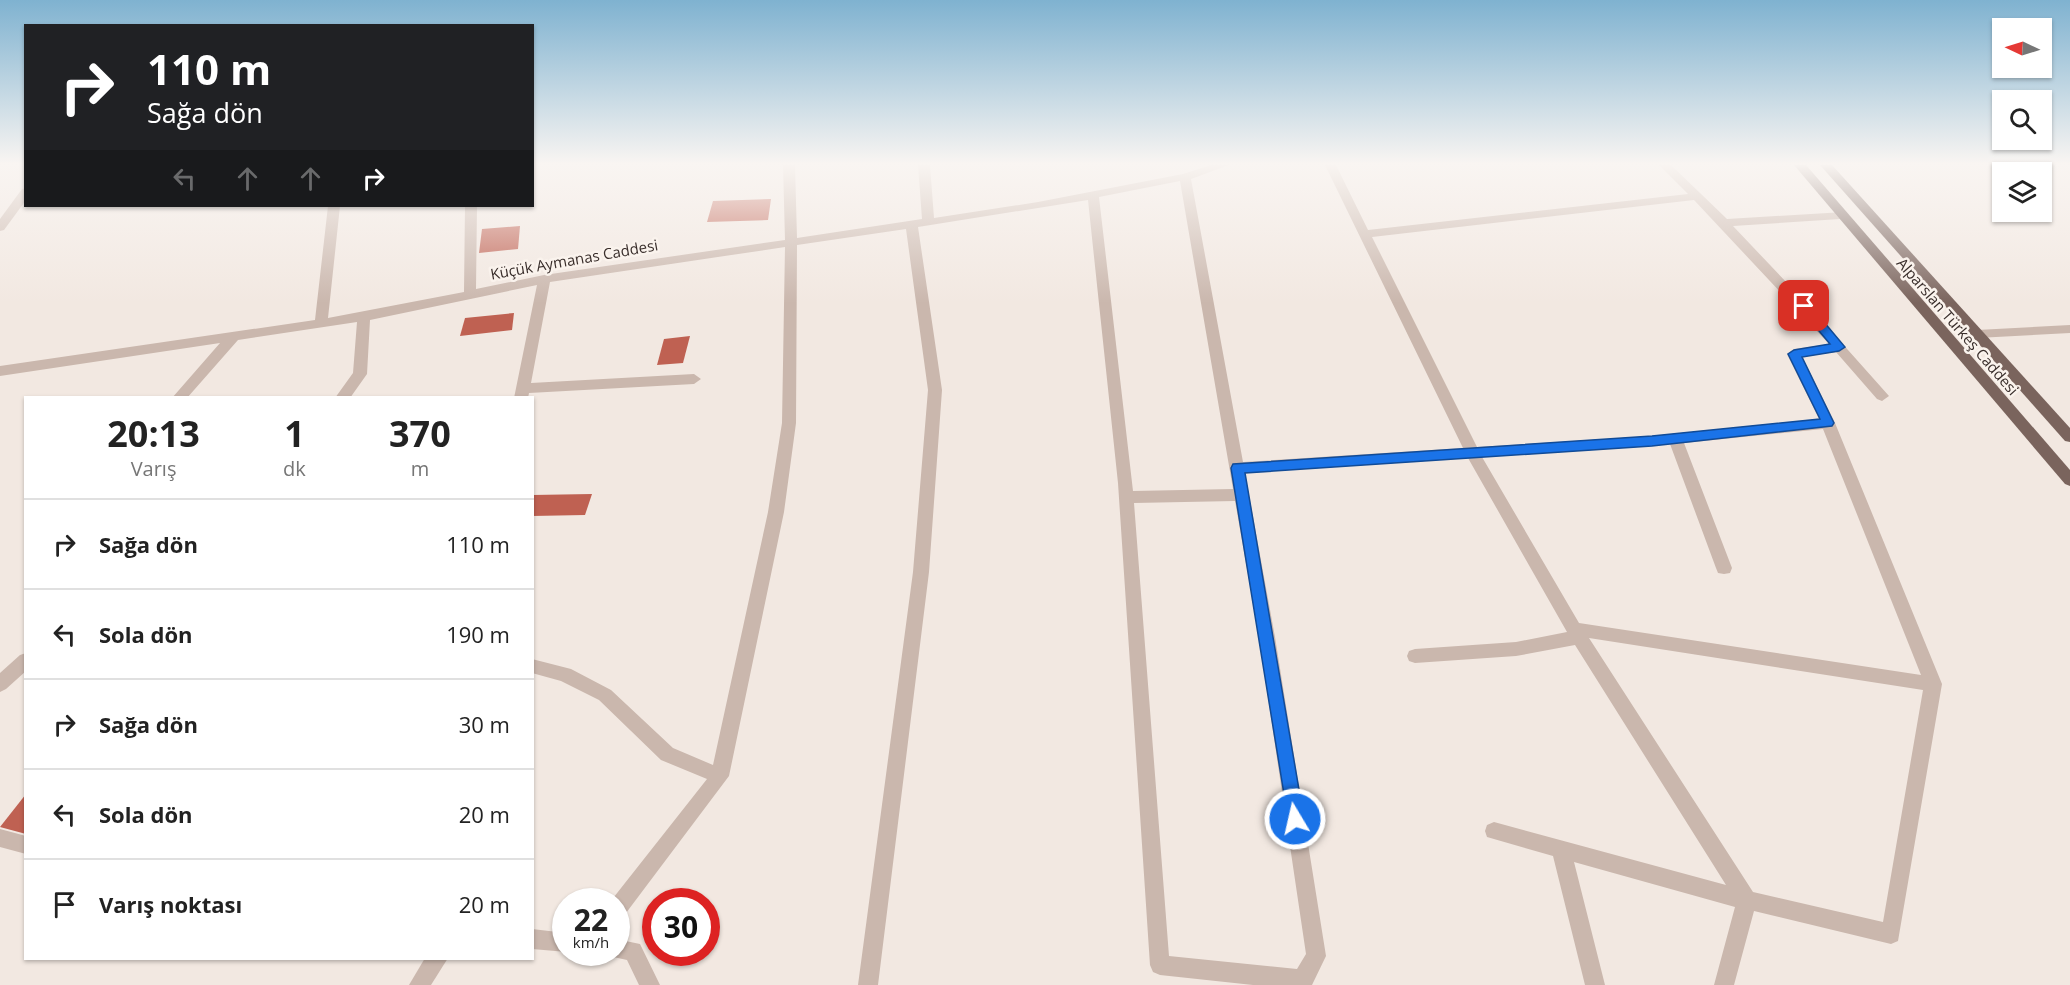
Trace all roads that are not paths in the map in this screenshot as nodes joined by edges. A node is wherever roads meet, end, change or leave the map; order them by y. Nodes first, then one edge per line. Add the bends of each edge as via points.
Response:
1 (12, 211) edge
2 (333, 211) edge
3 (471, 211) edge
4 (790, 211) edge
5 (927, 211) edge
6 (1004, 211) edge
7 (1095, 211) edge
8 (1191, 211) edge
9 (1353, 211) edge
10 (1567, 211) edge
11 (1711, 211) edge
12 (1837, 211) edge
13 (1866, 211) edge
14 (1840, 215) junction
15 (928, 222) junction
16 (1722, 223) junction
17 (911, 224) junction
18 (0, 227) edge
19 (1365, 234) junction
20 (791, 241) junction
21 (544, 279) junction
22 (470, 294) junction
23 (364, 317) junction
24 (321, 324) junction
25 (2070, 329) edge
26 (1977, 334) junction
27 (233, 337) junction
28 (1839, 347) junction
29 (0, 371) edge
30 (694, 379) dead end
31 (522, 393) edge
32 (181, 396) edge
33 (344, 396) edge
34 (1882, 396) dead end
35 (1828, 423) junction
36 (2070, 437) edge
37 (1675, 439) junction
38 (1473, 454) junction
39 (1238, 468) junction
40 (2070, 480) edge
41 (1242, 495) junction
42 (1126, 497) junction
43 (1724, 568) dead end
44 (1577, 633) junction
45 (1415, 656) dead end
46 (24, 662) edge
47 (534, 666) edge
48 (0, 684) edge
49 (1933, 684) junction
50 (720, 776) junction
51 (1494, 831) dead end
52 (0, 838) edge
53 (24, 844) edge
54 (1561, 849) junction
55 (630, 892) edge
56 (1746, 900) junction
57 (534, 939) edge
58 (552, 941) edge
59 (630, 951) edge
60 (437, 960) edge
61 (1302, 982) edge
62 (419, 985) edge
63 (650, 985) edge
64 (868, 985) edge
65 (1595, 985) edge
66 (1724, 985) edge

1 - 18 street
2 - 24 street
3 - 22 street
4 - 20 street
5 - 15 street
6 - 15 street, Küçük Aymanas Caddesi
7 - 42 street
8 - 39 street
9 - 19 street
10 - 19 street
11 - 16 street
12 - 14 main road, Alparslan Türkeş Caddesi
13 - 26 main road, Alparslan Türkeş Caddesi
14 - 16 street
14 - 40 main road, Alparslan Türkeş Caddesi
15 - 17 street, Küçük Aymanas Caddesi
16 - 28 street
17 - 20 street, Küçük Aymanas Caddesi
17 - 64 street via 935,390 921,572
19 - 38 street
20 - 21 street, Küçük Aymanas Caddesi
20 - 50 street via 789,423 776,512
21 - 22 street, Küçük Aymanas Caddesi
21 - 31 street
22 - 23 street, Küçük Aymanas Caddesi
23 - 24 street, Küçük Aymanas Caddesi
23 - 33 street via 360,374
24 - 27 street, Küçük Aymanas Caddesi
25 - 26 street
26 - 36 main road, Alparslan Türkeş Caddesi
27 - 29 street, Küçük Aymanas Caddesi
27 - 32 street
28 - 34 street
28 - 35 street via 1794,354
30 - 31 street
35 - 37 street
35 - 49 street
37 - 38 street
37 - 43 street
38 - 39 street
38 - 44 street
39 - 41 street
41 - 42 street
41 - 61 street via 1316,956
42 - 61 street via 1160,965
44 - 45 street via 1516,649
44 - 49 street
44 - 56 street
46 - 48 street
47 - 50 street via 565,674 605,695 667,754
49 - 56 street via 1891,934
50 - 55 street
51 - 54 street
52 - 53 street
54 - 56 street
54 - 65 street
56 - 66 street
57 - 58 street
59 - 63 street
60 - 62 street

